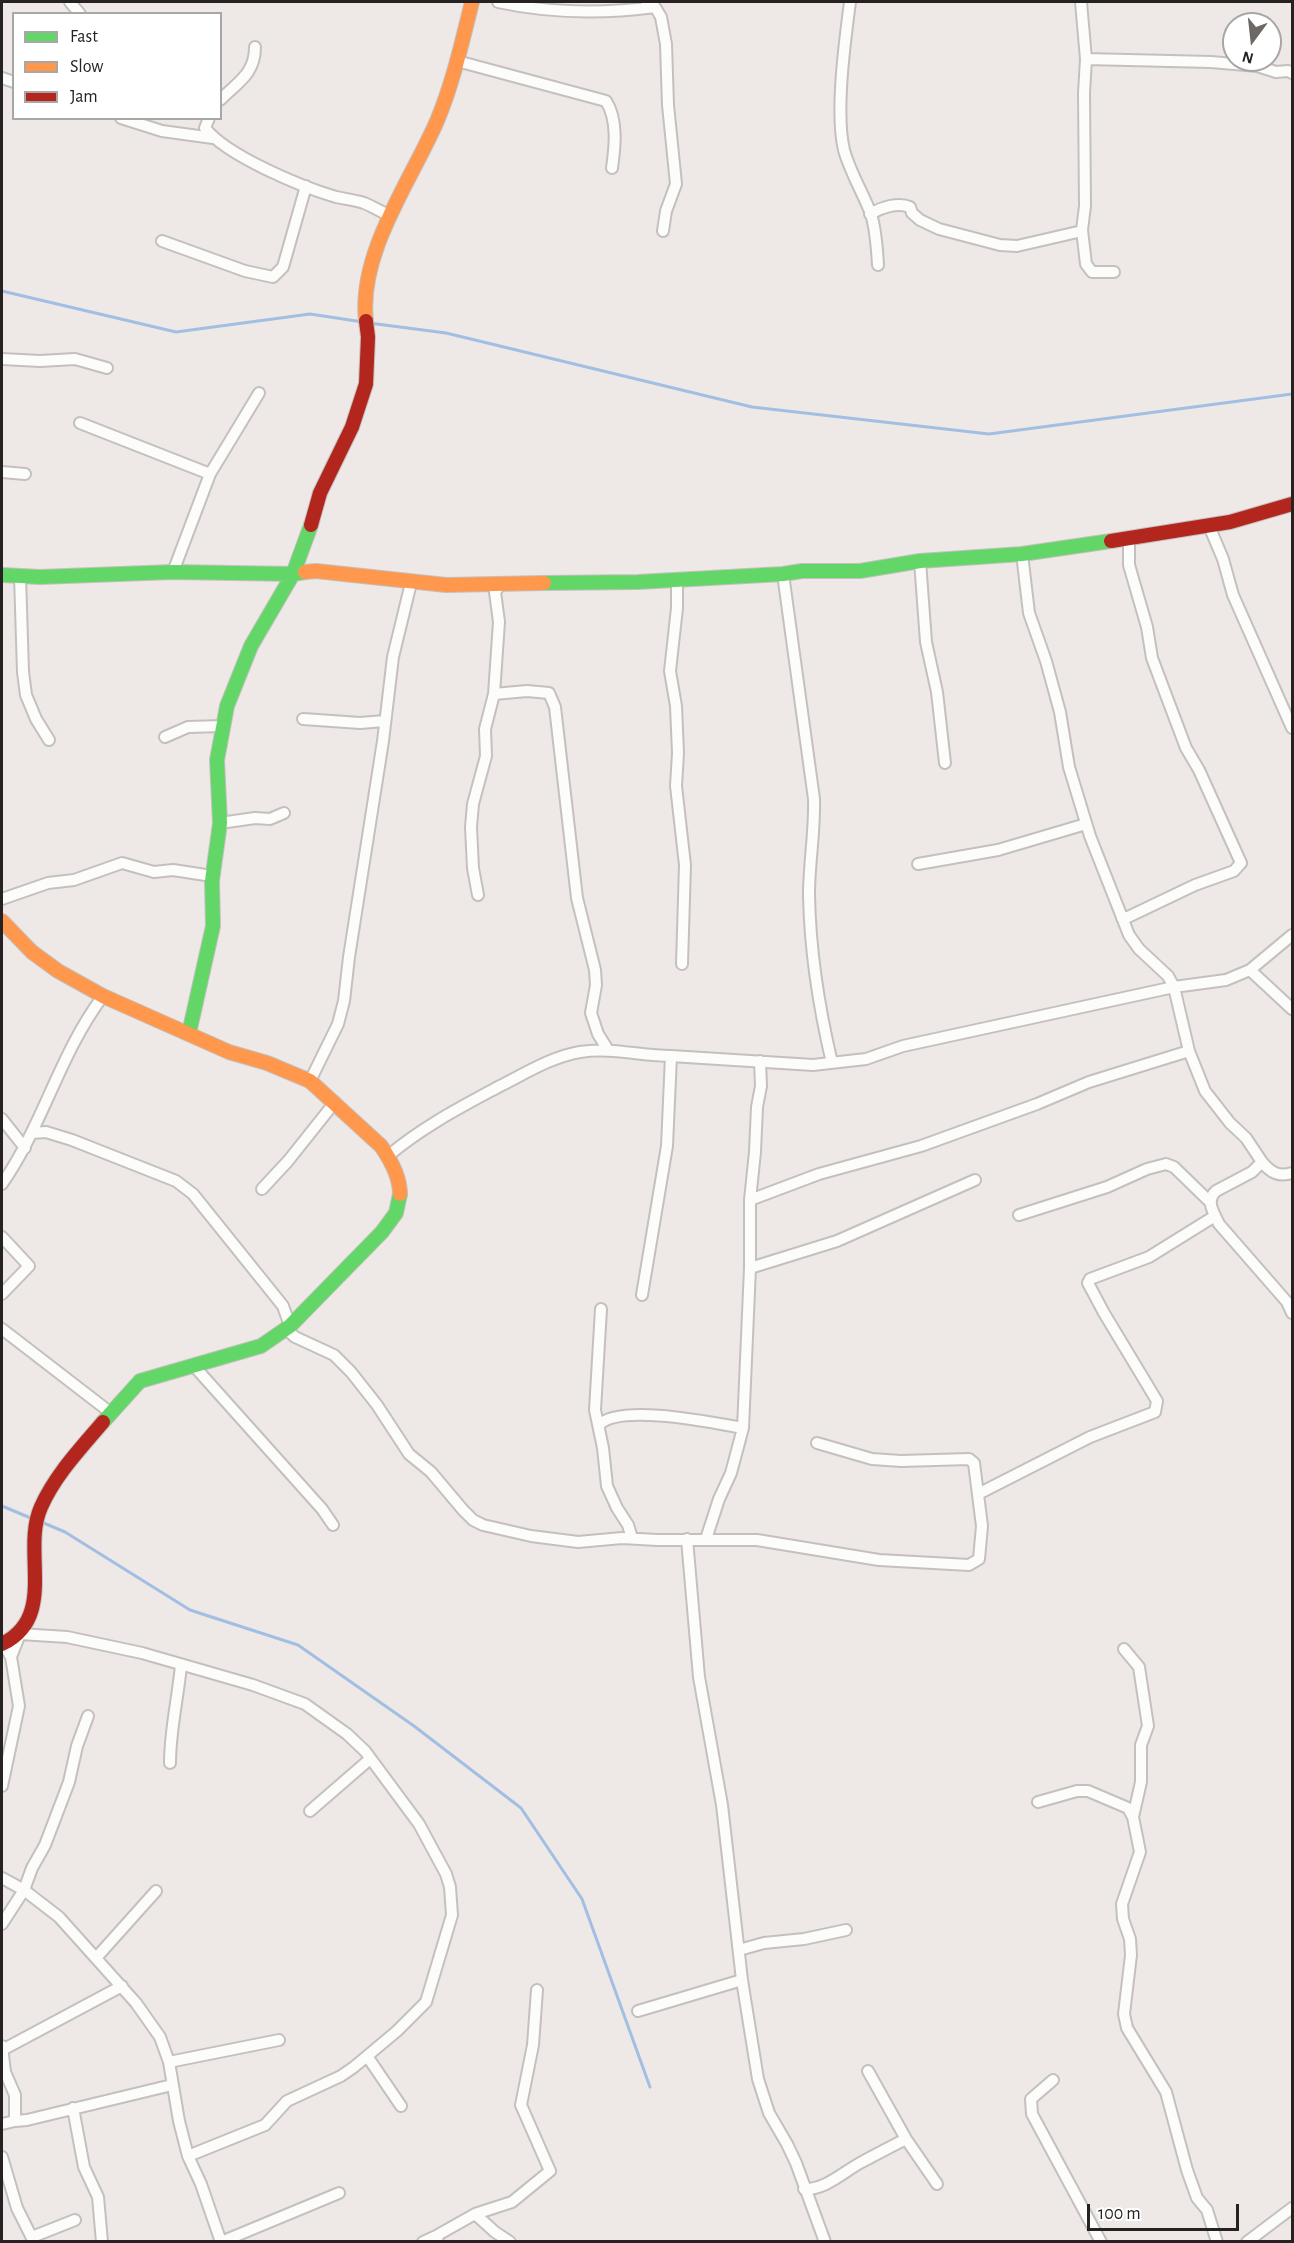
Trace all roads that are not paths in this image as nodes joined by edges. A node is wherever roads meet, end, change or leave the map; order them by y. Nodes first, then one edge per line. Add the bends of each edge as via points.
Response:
1 (472, 2) edge
2 (498, 2) edge
3 (850, 2) edge
4 (1081, 2) edge
5 (651, 4) edge
6 (255, 47) dead end
7 (1086, 59) junction
8 (457, 61) junction
9 (1293, 73) edge
10 (222, 98) edge
11 (127, 120) edge
12 (208, 120) edge
13 (213, 138) junction
14 (612, 168) dead end
15 (306, 186) junction
16 (870, 214) junction
17 (389, 215) junction
18 (663, 231) dead end
19 (1082, 231) junction
20 (162, 241) dead end
21 (878, 265) dead end
22 (1114, 272) dead end
23 (2, 359) edge
24 (107, 368) dead end
25 (259, 393) dead end
26 (80, 423) dead end
27 (2, 472) edge
28 (25, 474) dead end
29 (210, 474) junction
30 (1293, 504) edge
31 (1209, 526) junction
32 (1129, 538) junction
33 (1022, 554) junction
34 (920, 561) junction
35 (173, 572) junction
36 (293, 574) junction
37 (783, 574) junction
38 (2, 575) edge
39 (20, 576) junction
40 (676, 579) junction
41 (411, 583) junction
42 (500, 585) junction
43 (494, 694) junction
44 (303, 719) dead end
45 (385, 721) junction
46 (223, 726) junction
47 (1293, 728) edge
48 (165, 737) dead end
49 (49, 740) dead end
50 (945, 763) dead end
51 (284, 813) dead end
52 (220, 823) junction
53 (1086, 825) junction
54 (918, 864) dead end
55 (212, 876) junction
56 (478, 896) dead end
57 (2, 899) edge
58 (1122, 918) junction
59 (2, 921) edge
60 (1293, 935) edge
61 (682, 964) dead end
62 (1250, 970) junction
63 (1174, 987) junction
64 (103, 996) junction
65 (1293, 1008) edge
66 (189, 1032) junction
67 (608, 1050) junction
68 (1189, 1051) junction
69 (671, 1056) junction
70 (760, 1061) junction
71 (832, 1063) junction
72 (310, 1081) junction
73 (335, 1102) junction
74 (2, 1119) edge
75 (32, 1133) junction
76 (25, 1148) junction
77 (388, 1156) junction
78 (1262, 1162) junction
79 (1293, 1173) edge
80 (975, 1180) dead end
81 (2, 1184) edge
82 (262, 1189) dead end
83 (750, 1200) junction
84 (1210, 1202) junction
85 (1019, 1215) dead end
86 (1215, 1216) junction
87 (2, 1237) edge
88 (750, 1268) junction
89 (2, 1294) edge
90 (642, 1295) dead end
91 (601, 1309) dead end
92 (1293, 1312) edge
93 (288, 1327) junction
94 (2, 1329) edge
95 (194, 1366) junction
96 (111, 1413) junction
97 (599, 1425) junction
98 (743, 1428) junction
99 (817, 1443) dead end
100 (978, 1494) junction
101 (333, 1525) dead end
102 (632, 1538) junction
103 (687, 1539) junction
104 (706, 1539) junction
105 (20, 1634) junction
106 (2, 1644) edge
107 (1124, 1648) dead end
108 (11, 1657) junction
109 (181, 1665) junction
110 (88, 1716) dead end
111 (370, 1759) junction
112 (170, 1763) dead end
113 (2, 1786) edge
114 (1038, 1802) dead end
115 (310, 1811) dead end
116 (1133, 1817) junction
117 (2, 1878) edge
118 (24, 1890) junction
119 (156, 1891) dead end
120 (2, 1924) edge
121 (846, 1930) dead end
122 (739, 1950) junction
123 (96, 1959) junction
124 (742, 1980) junction
125 (122, 1986) junction
126 (537, 1990) dead end
127 (638, 2011) dead end
128 (279, 2040) dead end
129 (2, 2048) edge
130 (367, 2056) junction
131 (169, 2062) junction
132 (868, 2071) dead end
133 (1053, 2080) dead end
134 (172, 2085) junction
135 (401, 2106) dead end
136 (73, 2108) junction
137 (15, 2121) junction
138 (2, 2124) edge
139 (906, 2139) junction
140 (188, 2156) junction
141 (2, 2157) edge
142 (4, 2176) edge
143 (937, 2184) dead end
144 (804, 2189) junction
145 (339, 2193) dead end
146 (1293, 2208) edge
147 (476, 2214) junction
148 (75, 2220) dead end
149 (33, 2239) edge
150 (437, 2239) edge
151 (102, 2241) edge
152 (423, 2241) edge
153 (510, 2241) edge
154 (825, 2241) edge
155 (1101, 2241) edge
156 (1217, 2241) edge
157 (1247, 2241) edge

1 - 8 street
2 - 5 street via 554,11 621,11
3 - 16 street via 842,93 844,149
4 - 7 street
5 - 18 street via 661,17 666,44 676,184
6 - 10 street via 251,71
7 - 9 street via 1221,63
7 - 19 street
8 - 14 street via 606,101 612,110
8 - 17 street via 437,120
11 - 13 street via 162,131
12 - 13 street via 205,128
13 - 15 street via 258,165
15 - 17 street
15 - 20 street via 284,267 273,277
16 - 19 street via 880,208 906,205 920,220 939,229 1000,245 1017,246
16 - 21 street
17 - 36 street via 365,293 366,384 352,427 320,493
19 - 22 street via 1086,264 1092,272
23 - 24 street via 75,359
25 - 29 street
26 - 29 street
27 - 28 street
29 - 35 street
30 - 31 street
31 - 32 street
31 - 47 street via 1233,595
32 - 33 street
32 - 58 street via 1129,566 1156,669 1186,748 1241,863 1234,871
33 - 34 street
33 - 53 street via 1029,613 1046,662
34 - 37 street via 860,571
34 - 50 street via 926,642 938,692
35 - 36 street
35 - 39 street
36 - 41 street via 316,571
36 - 46 street via 251,646
37 - 40 street
37 - 71 street via 814,799 809,897 814,975
38 - 39 street
39 - 49 street via 26,695
40 - 42 street
40 - 61 street via 670,671 676,706 676,786 685,865
41 - 42 street
41 - 45 street via 393,657
42 - 43 street via 495,592 499,622
43 - 56 street via 471,827
43 - 67 street via 549,693 555,707 577,898 597,986 591,1013
44 - 45 street
45 - 72 street via 344,1001 338,1024
46 - 48 street via 188,727
46 - 52 street via 217,760
51 - 52 street via 270,819
52 - 55 street
53 - 54 street via 998,850
53 - 58 street
55 - 57 street via 173,870 154,872 122,863
55 - 66 street via 212,932
58 - 63 street via 1139,949 1168,976
59 - 64 street via 39,958
60 - 62 street
62 - 63 street via 1226,980
62 - 65 street
63 - 68 street
63 - 71 street via 903,1046 866,1059
64 - 66 street
64 - 75 street via 76,1039
66 - 72 street via 229,1052
67 - 69 street
67 - 77 street via 580,1052 544,1063 455,1110
68 - 78 street via 1205,1091
68 - 83 street via 1089,1082 921,1146 819,1174
69 - 70 street
69 - 90 street via 667,1146
70 - 71 street
70 - 83 street
72 - 73 street
73 - 77 street
73 - 82 street
74 - 76 street
75 - 76 street
75 - 93 street via 63,1137 176,1181 193,1194 283,1306
76 - 81 street
77 - 93 street via 400,1186 396,1213 322,1296
78 - 79 street via 1270,1172
78 - 84 street via 1252,1172 1212,1194
80 - 88 street via 837,1241
83 - 88 street
84 - 85 street via 1166,1164
84 - 86 street
86 - 92 street
86 - 100 street via 1149,1257 1088,1283 1157,1401 1155,1413 1090,1437
87 - 89 street via 29,1266
88 - 98 street
91 - 97 street via 595,1399
93 - 95 street via 255,1348
93 - 102 street via 295,1337 334,1355 351,1372 409,1454 431,1472 473,1520 503,1530 566,1541
94 - 96 street
95 - 96 street via 140,1381
95 - 101 street
96 - 105 street via 56,1482 40,1509 35,1526 37,1593
97 - 98 street via 603,1420 618,1417 675,1416
97 - 102 street via 607,1486
98 - 104 street
99 - 100 street via 872,1459 969,1459 974,1463
100 - 104 street via 982,1526 979,1559 969,1565 879,1560 757,1540
102 - 103 street
103 - 104 street
103 - 122 street via 699,1677 722,1805
105 - 106 street
105 - 108 street
105 - 109 street via 67,1637
106 - 108 street
107 - 116 street via 1139,1666 1148,1726 1141,1745 1141,1782
108 - 113 street via 19,1706
109 - 111 street via 305,1704 346,1734
109 - 112 street via 170,1736
110 - 118 street via 69,1782
111 - 115 street
111 - 130 street via 442,1864 450,1887 452,1915 426,2002
114 - 116 street via 1088,1791 1128,1808
116 - 156 street via 1140,1852 1122,1904 1131,1955 1124,2014 1127,2028 1166,2092 1187,2170
117 - 118 street
118 - 120 street
118 - 123 street via 59,1917
119 - 123 street
121 - 122 street
122 - 124 street
123 - 125 street
124 - 127 street
124 - 144 street via 758,2079
125 - 129 street
125 - 131 street via 160,2037
126 - 147 street via 533,2045 521,2105 550,2171 512,2202
128 - 131 street
129 - 137 street via 5,2072 15,2096
130 - 135 street
130 - 140 street via 341,2076 288,2101 265,2125
131 - 134 street
132 - 139 street
133 - 155 street via 1031,2098 1032,2114
134 - 136 street
134 - 140 street
136 - 137 street
136 - 151 street via 84,2167 98,2197
137 - 138 street
139 - 143 street
139 - 144 street via 824,2186
140 - 145 street via 221,2241
141 - 142 street
142 - 149 street
144 - 154 street
146 - 157 street
147 - 150 street
147 - 153 street
148 - 149 street
150 - 152 street

